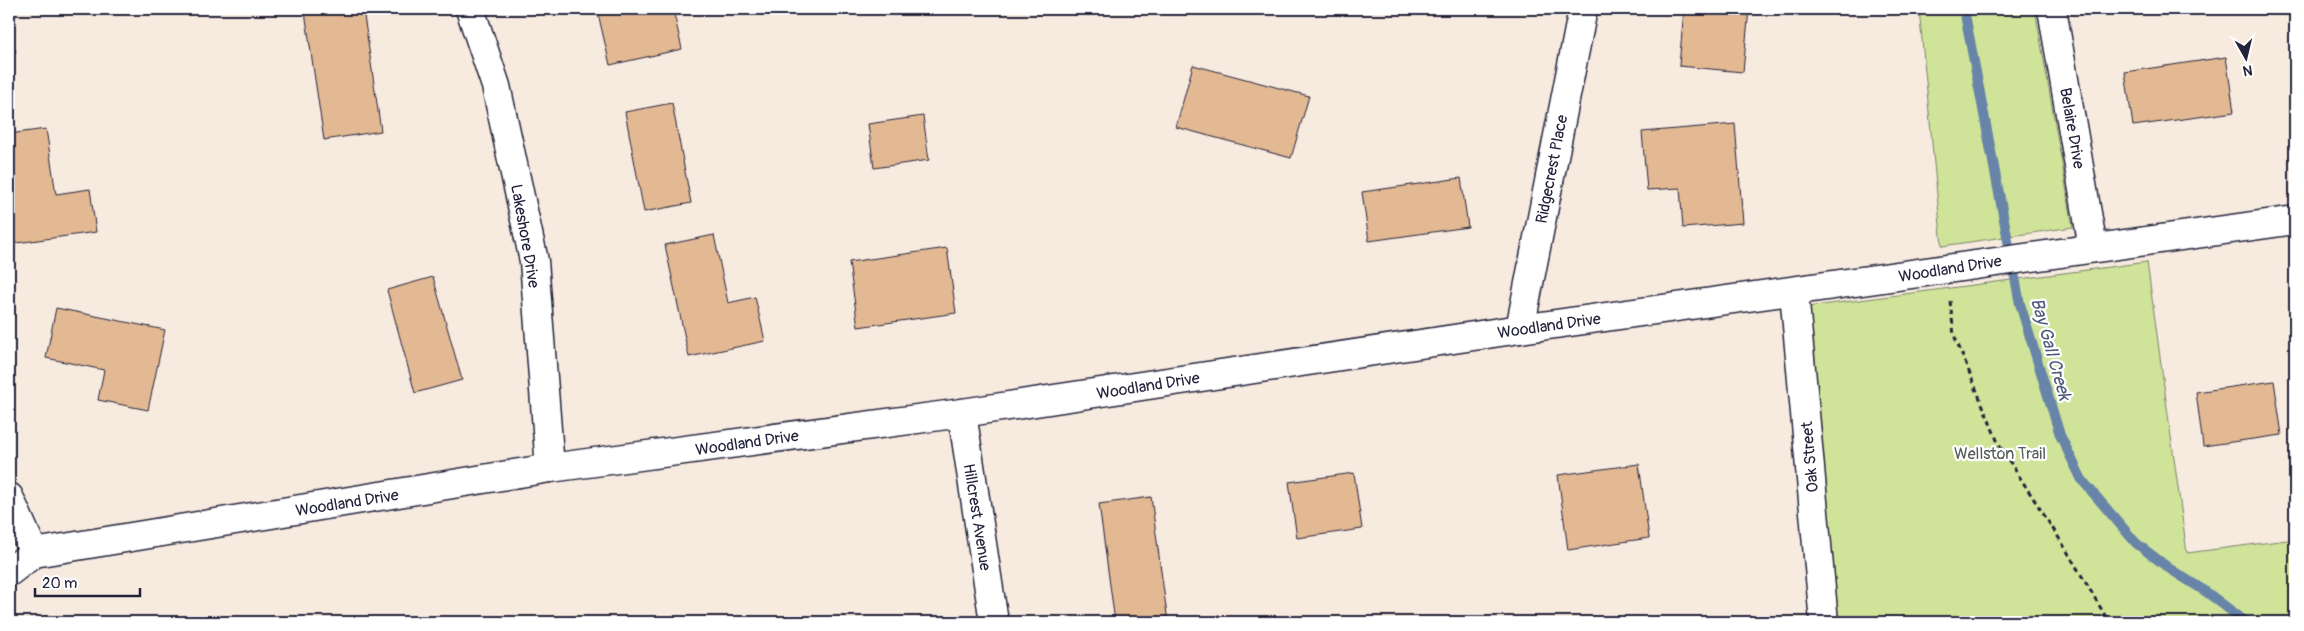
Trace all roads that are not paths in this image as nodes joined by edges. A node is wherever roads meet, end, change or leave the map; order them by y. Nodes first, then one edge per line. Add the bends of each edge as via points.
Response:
1 (470, 9) edge
2 (1583, 9) edge
3 (2052, 9) edge
4 (2295, 220) edge
5 (2093, 248) junction
6 (1794, 292) junction
7 (1520, 329) junction
8 (962, 412) junction
9 (550, 468) junction
10 (9, 497) edge
11 (34, 553) junction
12 (9, 572) edge
13 (994, 622) edge
14 (1824, 622) edge

1 - 9 street, Lakeshore Drive via 496,86 534,261
2 - 7 street, Ridgecrest Place
3 - 5 street, Belaire Drive
4 - 5 street, Woodland Drive
5 - 6 street, Woodland Drive
6 - 7 street, Woodland Drive
6 - 14 street, Oak Street
7 - 8 street, Woodland Drive
8 - 9 street, Woodland Drive
8 - 13 street, Hillcrest Avenue
9 - 11 street, Woodland Drive
10 - 11 street
11 - 12 street, Woodland Drive

